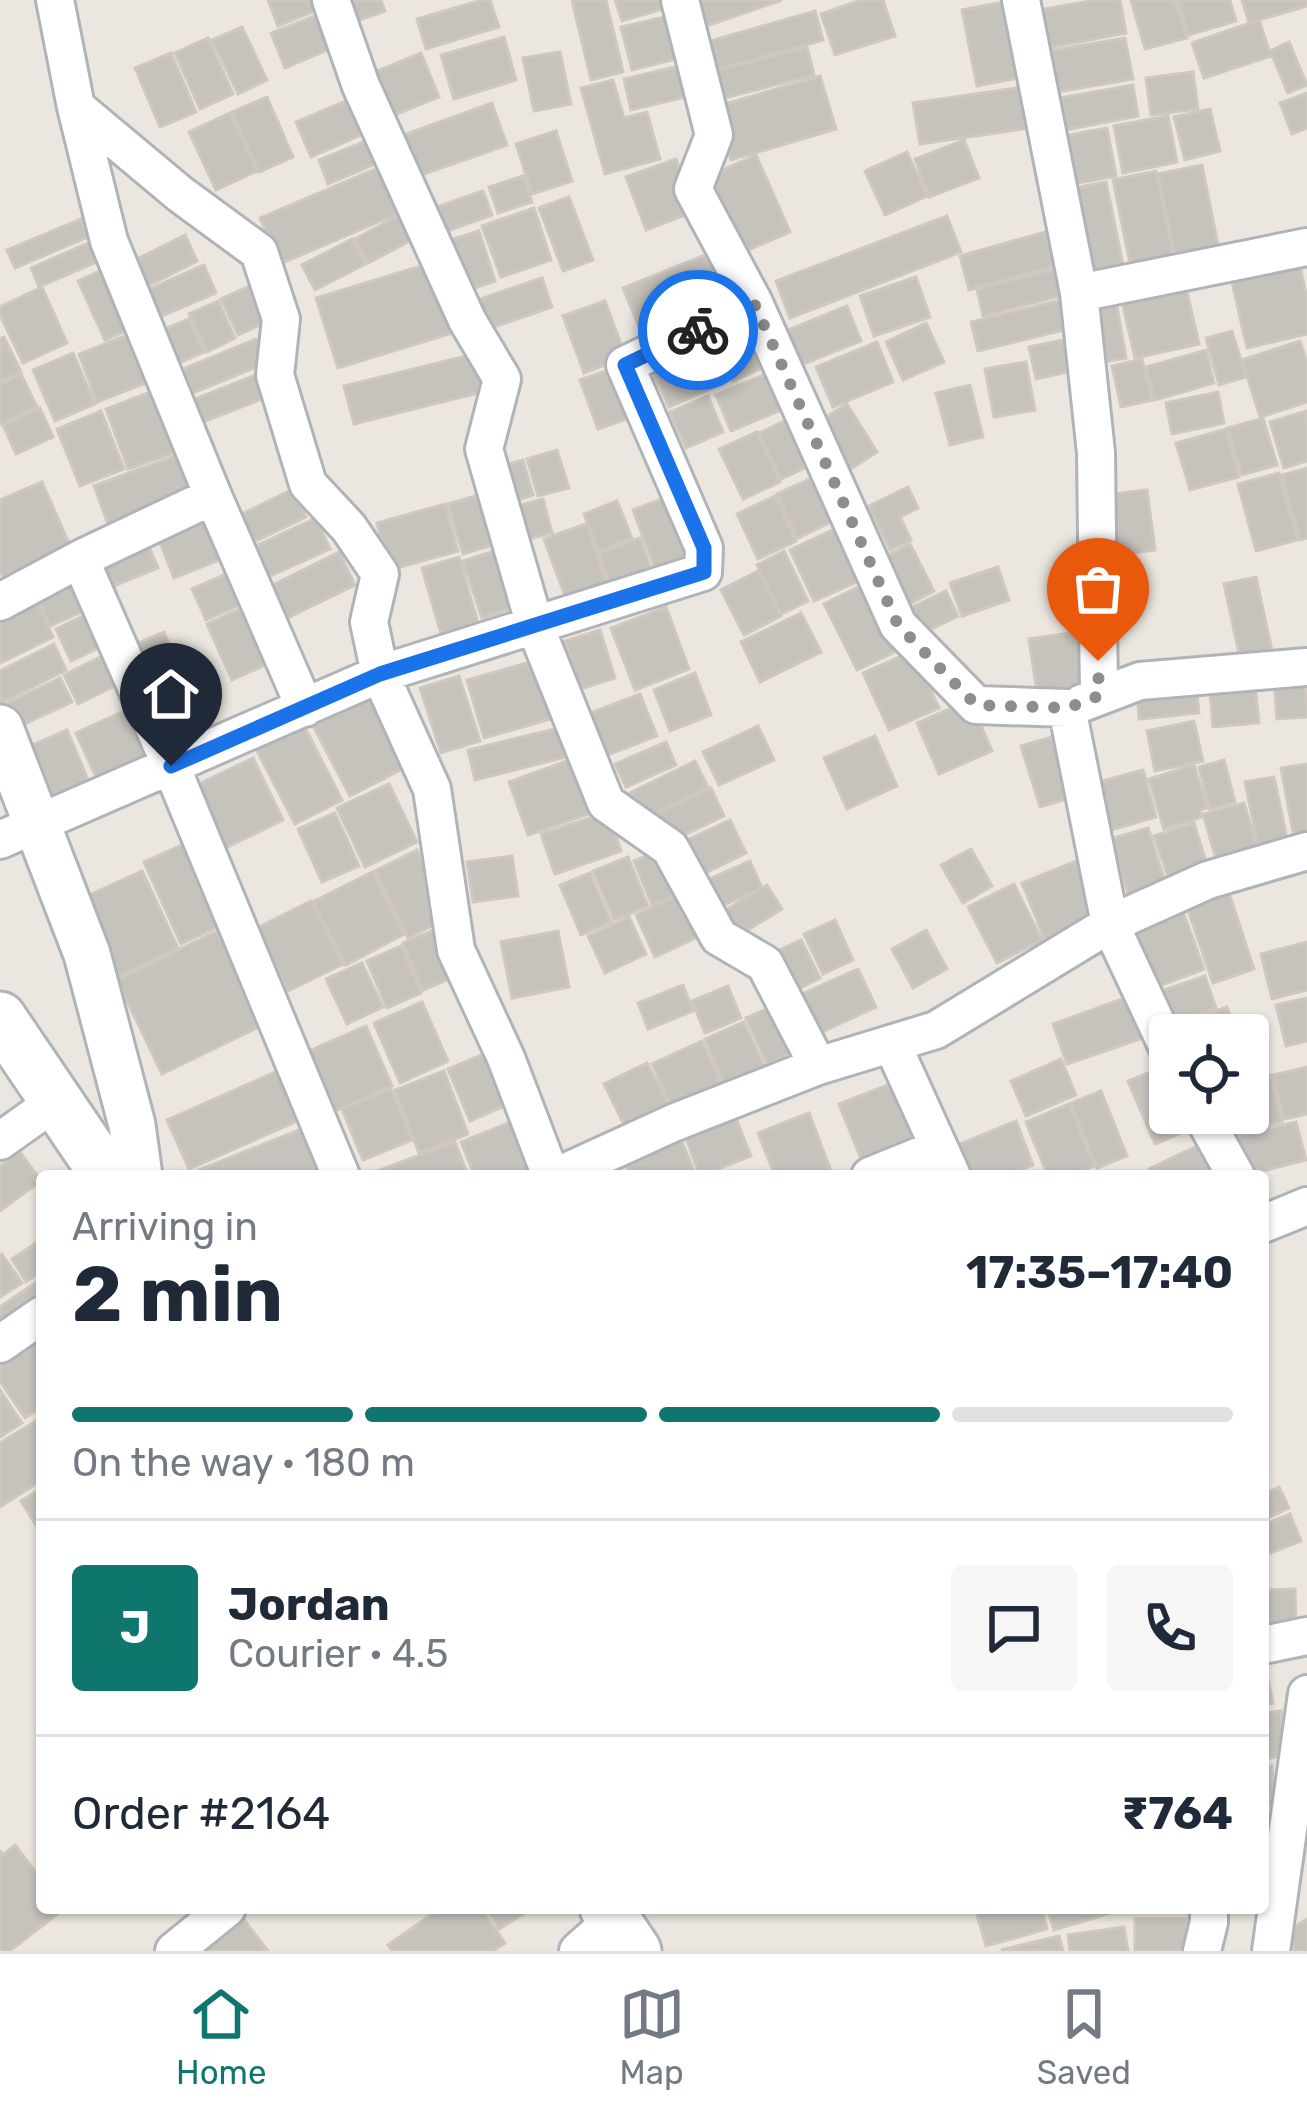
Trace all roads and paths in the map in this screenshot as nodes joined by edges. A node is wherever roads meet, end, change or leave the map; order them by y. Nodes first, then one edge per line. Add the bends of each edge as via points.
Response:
1 (55, 0) edge
2 (332, 0) edge
3 (680, 0) edge
4 (1021, 0) edge
5 (76, 107) junction
6 (1307, 247) edge
7 (1079, 293) junction
8 (754, 303) junction
9 (213, 496) junction
10 (80, 559) junction
11 (0, 602) edge
12 (535, 626) junction
13 (1307, 667) edge
14 (380, 674) junction
15 (1083, 702) junction
16 (304, 708) junction
17 (0, 728) edge
18 (171, 766) junction
19 (19, 833) edge
20 (1307, 850) edge
21 (1110, 924) junction
22 (1152, 1014) edge
23 (0, 1018) edge
24 (892, 1044) junction
25 (818, 1066) junction
26 (56, 1101) junction
27 (1213, 1134) edge
28 (0, 1141) edge
29 (945, 1162) edge
30 (103, 1170) edge
31 (138, 1170) edge
32 (338, 1170) edge
33 (552, 1170) edge
34 (568, 1170) edge
35 (902, 1170) edge
36 (1233, 1170) edge
37 (1307, 1206) edge
38 (1269, 1222) edge
39 (36, 1319) edge
40 (0, 1344) edge
41 (1307, 1636) edge
42 (1269, 1644) edge
43 (1307, 1694) edge
44 (220, 1914) edge
45 (1208, 1914) edge
46 (174, 1951) edge
47 (1202, 1951) edge
48 (1271, 1951) edge

1 - 5 street
2 - 12 street via 361,86 502,379 484,449
3 - 8 street via 714,135 693,189
4 - 7 street
5 - 9 street via 109,241
5 - 14 street via 259,252 281,319 275,375 308,484 380,574 369,622
6 - 7 street
7 - 15 street via 1096,453
8 - 12 street via 625,365 704,548 704,572
8 - 15 street via 898,625 976,705
9 - 10 street
9 - 16 street
10 - 11 street
10 - 18 street
12 - 14 street
12 - 25 street via 606,803 670,848 719,937 765,964
13 - 15 street via 1140,681
14 - 16 street
14 - 33 street via 432,789 456,950
15 - 21 street
16 - 18 street
17 - 19 street
18 - 19 street
18 - 32 street
19 - 31 street via 87,954
20 - 21 street via 1208,880
21 - 22 street
21 - 24 street via 936,1030
23 - 26 main road
24 - 25 street
24 - 29 street
25 - 34 street
26 - 28 street
26 - 30 main road
27 - 36 street
29 - 35 street
37 - 38 street
39 - 40 street
41 - 42 street
43 - 48 street
44 - 46 street
45 - 47 street

